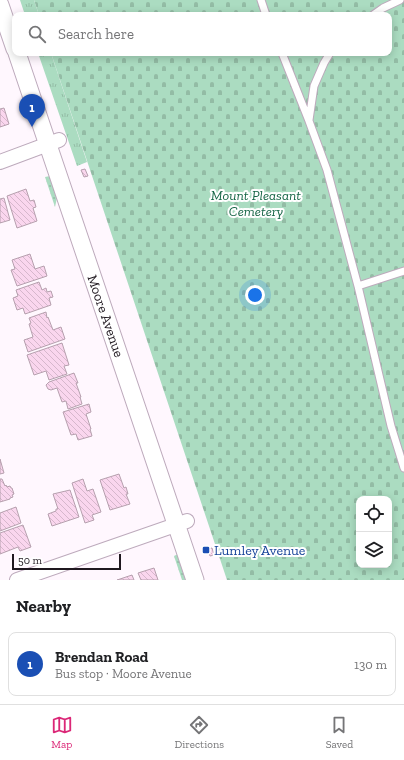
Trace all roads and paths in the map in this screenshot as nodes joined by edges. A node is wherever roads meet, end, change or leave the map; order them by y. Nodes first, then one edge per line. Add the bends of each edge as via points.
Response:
1 (10, 0) edge
2 (261, 0) edge
3 (400, 0) edge
4 (0, 5) edge
5 (15, 12) edge
6 (265, 12) edge
7 (378, 12) edge
8 (12, 40) edge
9 (17, 56) edge
10 (30, 56) edge
11 (283, 56) edge
12 (328, 56) edge
13 (309, 121) junction
14 (54, 142) junction
15 (0, 162) edge
16 (404, 271) edge
17 (358, 286) junction
18 (404, 468) edge
19 (182, 522) junction
20 (48, 575) edge
21 (17, 580) edge
22 (195, 580) edge
23 (206, 580) edge

1 - 5 street
2 - 6 lane
3 - 7 lane
4 - 8 street
9 - 14 street, Moore Avenue
10 - 14 street, Moore Avenue
11 - 13 lane
12 - 13 lane via 314,86
13 - 17 lane via 327,170
14 - 15 street
14 - 19 street, Moore Avenue
16 - 17 lane
17 - 18 lane via 391,426
19 - 20 street
19 - 22 street, Moore Avenue
19 - 23 street, Moore Avenue
20 - 21 street

